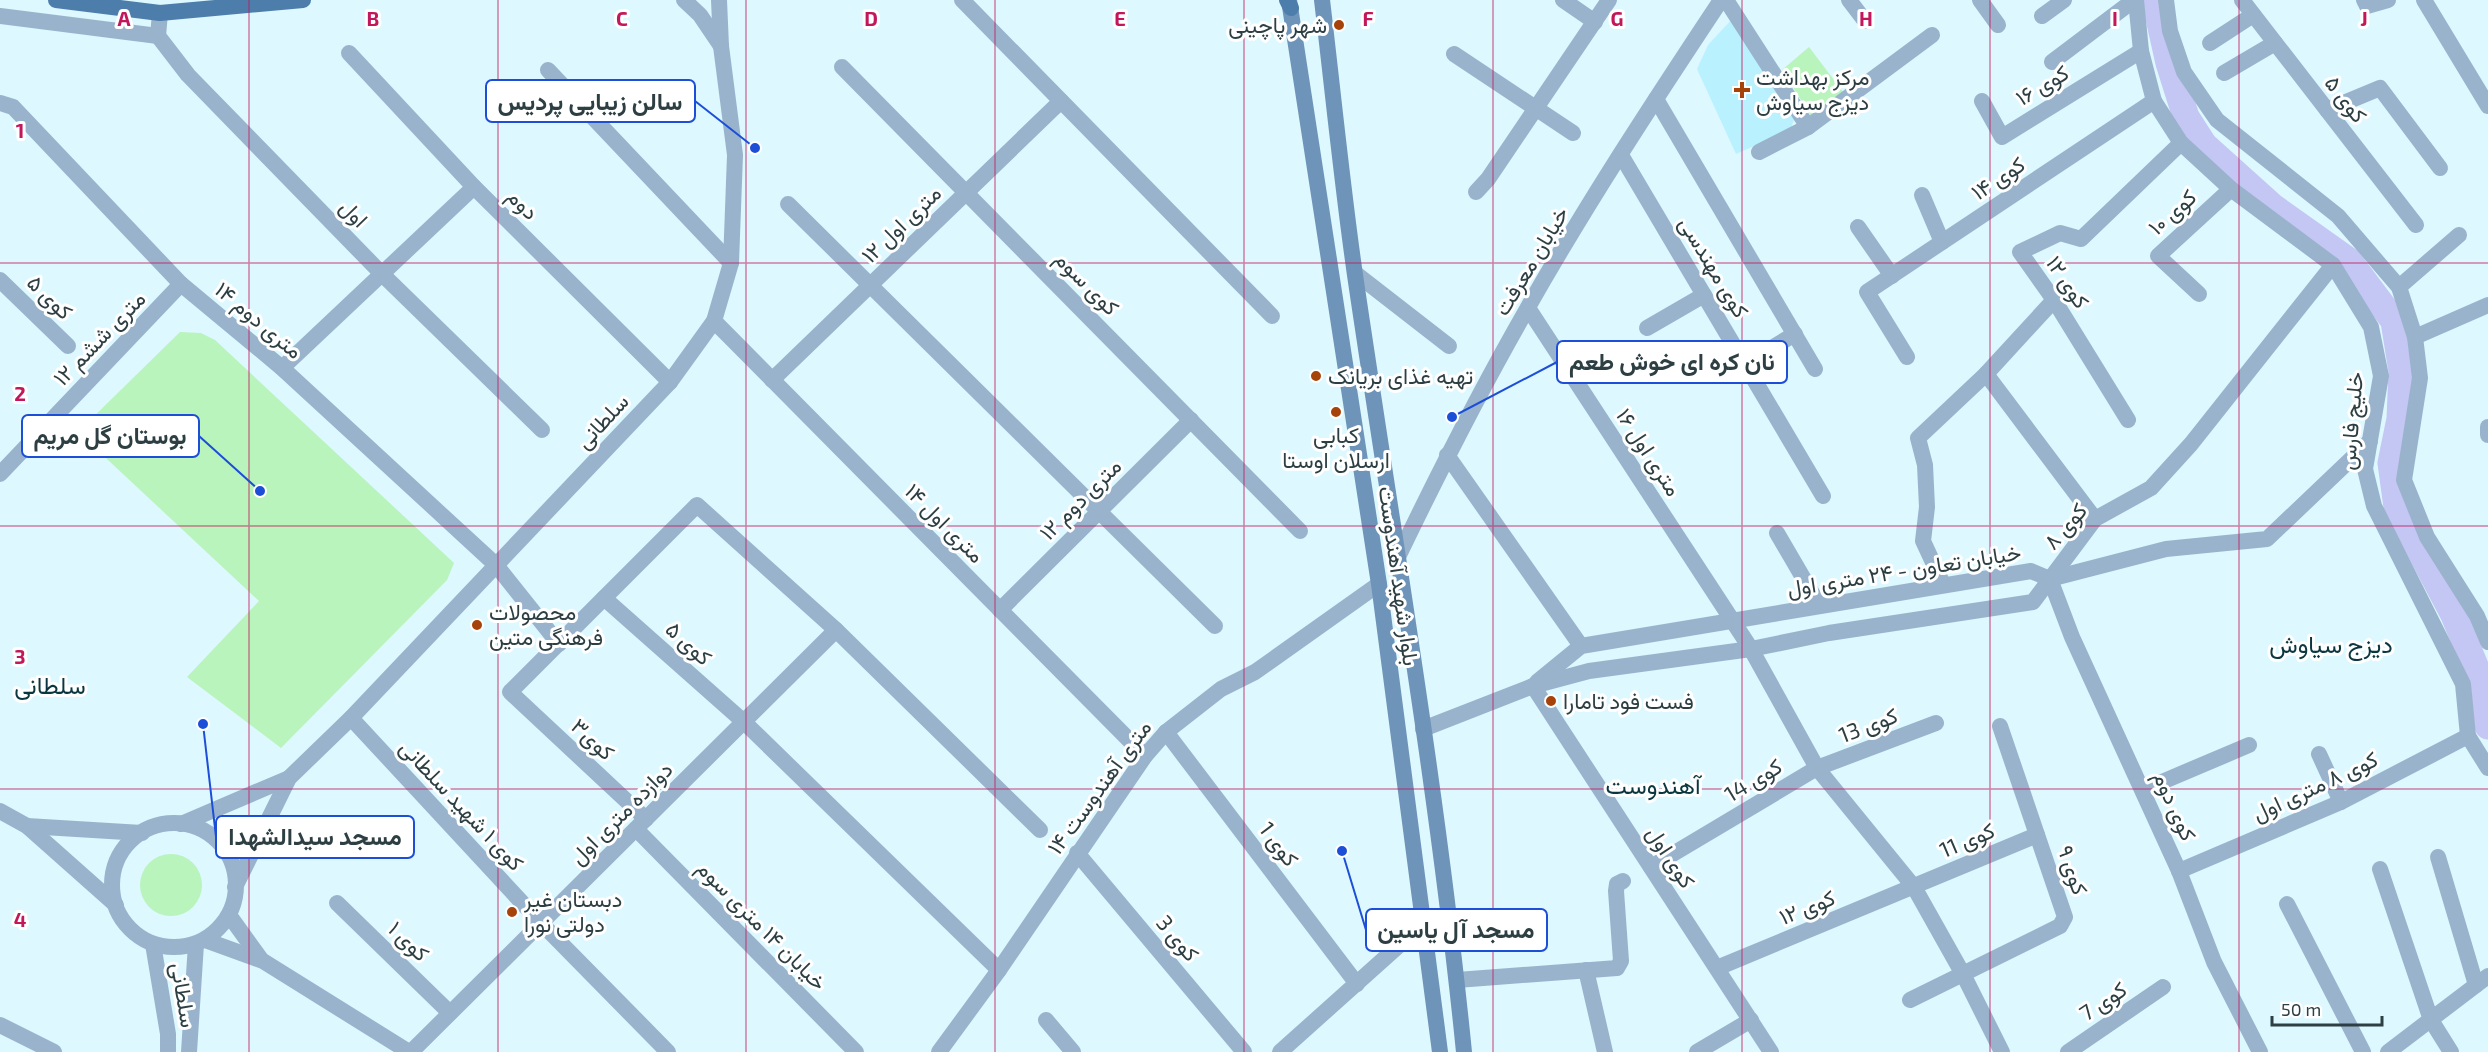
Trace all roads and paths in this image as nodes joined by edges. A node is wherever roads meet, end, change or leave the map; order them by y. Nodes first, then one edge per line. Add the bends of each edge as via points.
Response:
1 (56, 0) edge
2 (303, 0) edge
3 (684, 0) edge
4 (719, 0) edge
5 (962, 0) edge
6 (1322, 0) edge
7 (1563, 0) edge
8 (1609, 0) edge
9 (1720, 0) edge
10 (1726, 0) edge
11 (1849, 0) edge
12 (1980, 0) edge
13 (2064, 0) edge
14 (2135, 0) edge
15 (2166, 0) edge
16 (2242, 0) edge
17 (2364, 0) edge
18 (2388, 0) edge
19 (2424, 0) edge
20 (1289, 3) edge
21 (160, 13) junction
22 (2042, 15) dead end
23 (2253, 15) junction
24 (0, 16) edge
25 (1865, 21) dead end
26 (1595, 22) junction
27 (1998, 25) dead end
28 (1932, 35) dead end
29 (158, 36) junction
30 (2210, 43) dead end
31 (2275, 43) junction
32 (721, 46) junction
33 (2141, 51) junction
34 (349, 52) dead end
35 (1454, 54) dead end
36 (2052, 62) dead end
37 (842, 67) dead end
38 (548, 70) dead end
39 (2224, 73) dead end
40 (1656, 99) junction
41 (1061, 101) junction
42 (1982, 101) dead end
43 (2154, 101) junction
44 (0, 104) edge
45 (2488, 106) edge
46 (1537, 107) junction
47 (2327, 110) junction
48 (1808, 127) junction
49 (1573, 133) dead end
50 (2181, 142) junction
51 (1759, 152) dead end
52 (1621, 155) junction
53 (2440, 168) dead end
54 (474, 187) junction
55 (2231, 189) junction
56 (1476, 192) dead end
57 (966, 193) junction
58 (1922, 195) dead end
59 (788, 204) dead end
60 (2416, 225) dead end
61 (1858, 227) dead end
62 (2459, 235) dead end
63 (1942, 242) junction
64 (731, 263) junction
65 (2333, 265) junction
66 (381, 273) junction
67 (1355, 273) junction
68 (1892, 276) junction
69 (0, 280) edge
70 (181, 284) junction
71 (870, 286) junction
72 (2399, 286) junction
73 (2199, 294) dead end
74 (1704, 295) junction
75 (2054, 300) junction
76 (2488, 305) edge
77 (1527, 308) junction
78 (1272, 316) dead end
79 (714, 321) junction
80 (1647, 328) dead end
81 (1795, 334) junction
82 (2415, 337) junction
83 (68, 346) dead end
84 (1449, 346) dead end
85 (1908, 357) dead end
86 (1745, 364) junction
87 (282, 368) junction
88 (1815, 369) dead end
89 (1986, 374) junction
90 (772, 380) junction
91 (670, 382) junction
92 (1191, 420) junction
93 (2128, 420) dead end
94 (2488, 427) edge
95 (542, 430) dead end
96 (2488, 435) edge
97 (2370, 441) junction
98 (1447, 455) junction
99 (0, 474) edge
100 (1823, 496) dead end
101 (1099, 512) junction
102 (2095, 519) junction
103 (1300, 531) dead end
104 (1777, 533) dead end
105 (1399, 555) junction
106 (496, 565) junction
107 (2050, 579) junction
108 (1379, 584) junction
109 (1943, 584) junction
110 (604, 598) junction
111 (1820, 605) junction
112 (1000, 610) junction
113 (1732, 622) junction
114 (1215, 626) dead end
115 (836, 630) junction
116 (2487, 636) edge
117 (559, 644) junction
118 (1581, 646) junction
119 (1751, 649) junction
120 (1533, 686) junction
121 (351, 718) junction
122 (744, 722) junction
123 (1936, 723) dead end
124 (2000, 726) dead end
125 (1423, 729) junction
126 (1166, 732) junction
127 (2468, 736) junction
128 (2249, 745) dead end
129 (2319, 754) dead end
130 (1145, 756) junction
131 (1817, 768) junction
132 (2488, 768) edge
133 (289, 778) junction
134 (2143, 790) junction
135 (2342, 802) junction
136 (0, 811) edge
137 (181, 824) junction
138 (641, 824) junction
139 (27, 826) junction
140 (1040, 830) dead end
141 (142, 833) junction
142 (2037, 835) junction
143 (1077, 853) junction
144 (2438, 857) dead end
145 (1651, 867) junction
146 (2380, 869) dead end
147 (2179, 871) junction
148 (1623, 881) dead end
149 (235, 887) junction
150 (1914, 887) junction
151 (337, 903) dead end
152 (2287, 904) dead end
153 (116, 905) junction
154 (229, 915) junction
155 (541, 923) junction
156 (1424, 923) junction
157 (201, 942) junction
158 (153, 944) junction
159 (263, 961) junction
160 (1717, 968) junction
161 (999, 970) junction
162 (1586, 970) junction
163 (1964, 976) junction
164 (1457, 980) junction
165 (2482, 980) edge
166 (1356, 984) junction
167 (2163, 987) dead end
168 (1910, 1000) dead end
169 (450, 1013) junction
170 (1046, 1020) dead end
171 (1751, 1020) junction
172 (2431, 1020) junction
173 (0, 1025) edge
174 (1998, 1051) edge
175 (54, 1052) edge
176 (168, 1052) edge
177 (189, 1052) edge
178 (410, 1052) edge
179 (668, 1052) edge
180 (856, 1052) edge
181 (939, 1052) edge
182 (1073, 1052) edge
183 (1244, 1052) edge
184 (1280, 1052) edge
185 (1440, 1052) edge
186 (1464, 1052) edge
187 (1605, 1052) edge
188 (1697, 1052) edge
189 (1771, 1052) edge
190 (2068, 1052) edge
191 (2260, 1052) edge
192 (2363, 1052) edge
193 (2388, 1052) edge
194 (2451, 1052) edge

1 - 21 main road
2 - 21 main road
3 - 32 street via 700,15
4 - 32 street, سلطانی
5 - 41 street
6 - 67 main road, بلوار شهید آهندوست
7 - 26 street
8 - 26 street
9 - 40 street, خیابان معرفت
10 - 48 street
11 - 25 street
12 - 27 street
13 - 22 street
14 - 33 street, خلیج فارس
14 - 36 street
15 - 72 street via 2170,31 2184,72 2217,120 2338,216
16 - 23 street, کوی ۵
17 - 18 street via 2367,6
19 - 45 street
20 - 108 main road, بلوار شهید آهندوست
21 - 29 street
23 - 30 street
23 - 31 street, کوی ۵
24 - 29 street
26 - 46 street
28 - 48 street
29 - 66 street, اول via 188,75
31 - 39 street
31 - 47 street, کوی ۵
32 - 64 street, سلطانی via 735,155
33 - 42 street, کوی ۱۶ via 2001,137
33 - 43 street, خلیج فارس
34 - 54 street, دوم
35 - 46 street
37 - 57 street, کوی سوم
38 - 64 street
40 - 52 street, خیابان معرفت
40 - 81 street
41 - 57 street, ۱۲ متری اول
41 - 78 street
43 - 50 street, خلیج فارس
43 - 63 street, کوی ۱۴
44 - 70 street, ۱۴ متری دوم via 14,107
46 - 49 street
46 - 56 street
47 - 53 street via 2380,88
47 - 60 street, کوی ۵
48 - 51 street
50 - 55 street, خلیج فارس
50 - 75 street, کوی ۱۲ via 2081,239 2060,233 2020,252
52 - 74 street, کوی مهندسی
52 - 77 street, خیابان معرفت
54 - 66 street
54 - 91 street, دوم
55 - 65 street, خلیج فارس
55 - 73 street, کوی ۱۰ via 2158,256
57 - 71 street, ۱۲ متری اول
57 - 92 street, کوی سوم
58 - 63 street
59 - 71 street
61 - 68 street
62 - 72 street
63 - 68 street, کوی ۱۴
64 - 79 street, سلطانی
65 - 97 street, خلیج فارس via 2371,327 2382,376
65 - 102 street, کوی ۸ via 2191,444 2151,488
66 - 87 street
66 - 95 street, اول
67 - 84 street
67 - 105 main road, بلوار شهید آهندوست
68 - 85 street, کوی ۱۴ via 1867,292
69 - 83 street, کوی ۵
70 - 87 street, ۱۴ متری دوم
70 - 99 street, ۱۲ متری ششم
71 - 90 street, ۱۲ متری اول
71 - 101 street
72 - 82 street
74 - 80 street
74 - 86 street, کوی مهندسی
75 - 89 street
75 - 93 street, کوی ۱۲
76 - 82 street
77 - 98 street, خیابان معرفت
77 - 113 street, ۱۶ متری اول
79 - 90 street, ۱۴ متری اول
79 - 91 street, سلطانی
81 - 86 street
81 - 88 street
82 - 116 street via 2420,378 2404,480 2427,537
86 - 100 street, کوی مهندسی
87 - 106 street, ۱۴ متری دوم
89 - 102 street
89 - 109 street via 1918,438 1925,465 1923,541
90 - 112 street, ۱۴ متری اول
91 - 106 street, سلطانی
92 - 101 street, ۱۲ متری دوم
92 - 103 street, کوی سوم
94 - 96 street
97 - 107 street, کوی ۸ via 2267,539 2166,549
97 - 127 street, خلیج فارس via 2365,470 2374,506 2463,684
98 - 105 street, خیابان معرفت
98 - 118 street
101 - 112 street, ۱۲ متری دوم
101 - 114 street
102 - 107 street, کوی ۸
104 - 111 street
105 - 125 main road, بلوار شهید آهندوست
106 - 117 street, ۱۴ متری دوم
106 - 121 street, سلطانی
107 - 109 street, خیابان تعاون - ۲۴ متری اول via 2031,571
107 - 119 street, خیابان تعاون - ۲۴ متری اول via 2033,602
107 - 134 street, کوی دوم via 2072,637
108 - 126 street, ۱۴ متری آهندوست via 1255,672 1221,689
108 - 156 main road, بلوار شهید آهندوست
109 - 111 street, خیابان تعاون - ۲۴ متری اول
110 - 115 street via 698,505
110 - 117 street
110 - 122 street, کوی ۵
111 - 113 street, خیابان تعاون - ۲۴ متری اول
112 - 130 street, ۱۴ متری اول
113 - 118 street, خیابان تعاون - ۲۴ متری اول
113 - 119 street, ۱۶ متری اول
115 - 122 street, دوازده متری اول
115 - 140 street
117 - 138 street, کوی۳ via 510,692
118 - 120 street, خیابان تعاون - ۲۴ متری اول
119 - 120 street, خیابان تعاون - ۲۴ متری اول via 1589,672
119 - 131 street, ۱۶ متری اول
120 - 125 street, خیابان تعاون - ۲۴ متری اول
120 - 145 street, کوی اول
121 - 133 street, سلطانی
121 - 155 street, کوی ۱ شهید سلطانی
122 - 138 street, دوازده متری اول
122 - 161 street, کوی ۵
123 - 131 street, کوی 13
124 - 142 street, کوی ۹
125 - 164 main road, بلوار شهید آهندوست
126 - 130 street, ۱۴ متری آهندوست
126 - 166 street, کوی 1
127 - 132 street, خلیج فارس
127 - 135 street, کوی ۸ متری اول
128 - 134 street
129 - 135 street
130 - 143 street, ۱۴ متری آهندوست
131 - 145 street, کوی 14
131 - 150 street, ۱۶ متری اول
133 - 137 street
133 - 149 street
134 - 147 street, کوی دوم
135 - 147 street, کوی ۸ متری اول
136 - 139 street
137 - 141 street via 152,827
137 - 149 street via 194,826 213,837 227,853
138 - 155 street, دوازده متری اول
138 - 180 street, خیابان ۱۴ متری سوم
139 - 141 street
139 - 153 street
141 - 153 street via 119,855 112,875
142 - 150 street, کوی 11
142 - 163 street, کوی ۹ via 2065,917 2060,926
143 - 161 street, ۱۴ متری آهندوست
143 - 183 street, کوی 3
144 - 165 street
145 - 160 street, کوی اول
146 - 172 street
147 - 191 street, کوی دوم via 2214,962
148 - 162 street via 1617,884 1616,891 1621,961 1617,968
149 - 154 street
150 - 160 street, کوی ۱۲
150 - 163 street, ۱۶ متری اول
151 - 169 street, کوی ۱
152 - 192 street
153 - 158 street via 120,917 135,934
154 - 157 street
154 - 159 street
155 - 169 street, دوازده متری اول
155 - 179 street, کوی ۱ شهید سلطانی
156 - 166 street
156 - 185 main road, بلوار شهید آهندوست
157 - 158 street via 175,948
157 - 159 street
157 - 177 street, سلطانی
158 - 176 street, سلطانی
159 - 178 street
160 - 171 street, کوی اول
161 - 181 street, ۱۴ متری آهندوست
162 - 164 street
162 - 187 street
163 - 168 street, کوی ۹
163 - 174 street, ۱۶ متری اول
164 - 186 main road, بلوار شهید آهندوست
165 - 172 street
166 - 184 street
167 - 190 street, کوی 7
169 - 178 street, دوازده متری اول
170 - 182 street
171 - 188 street
171 - 189 street, کوی اول
172 - 193 street
172 - 194 street
173 - 175 street

